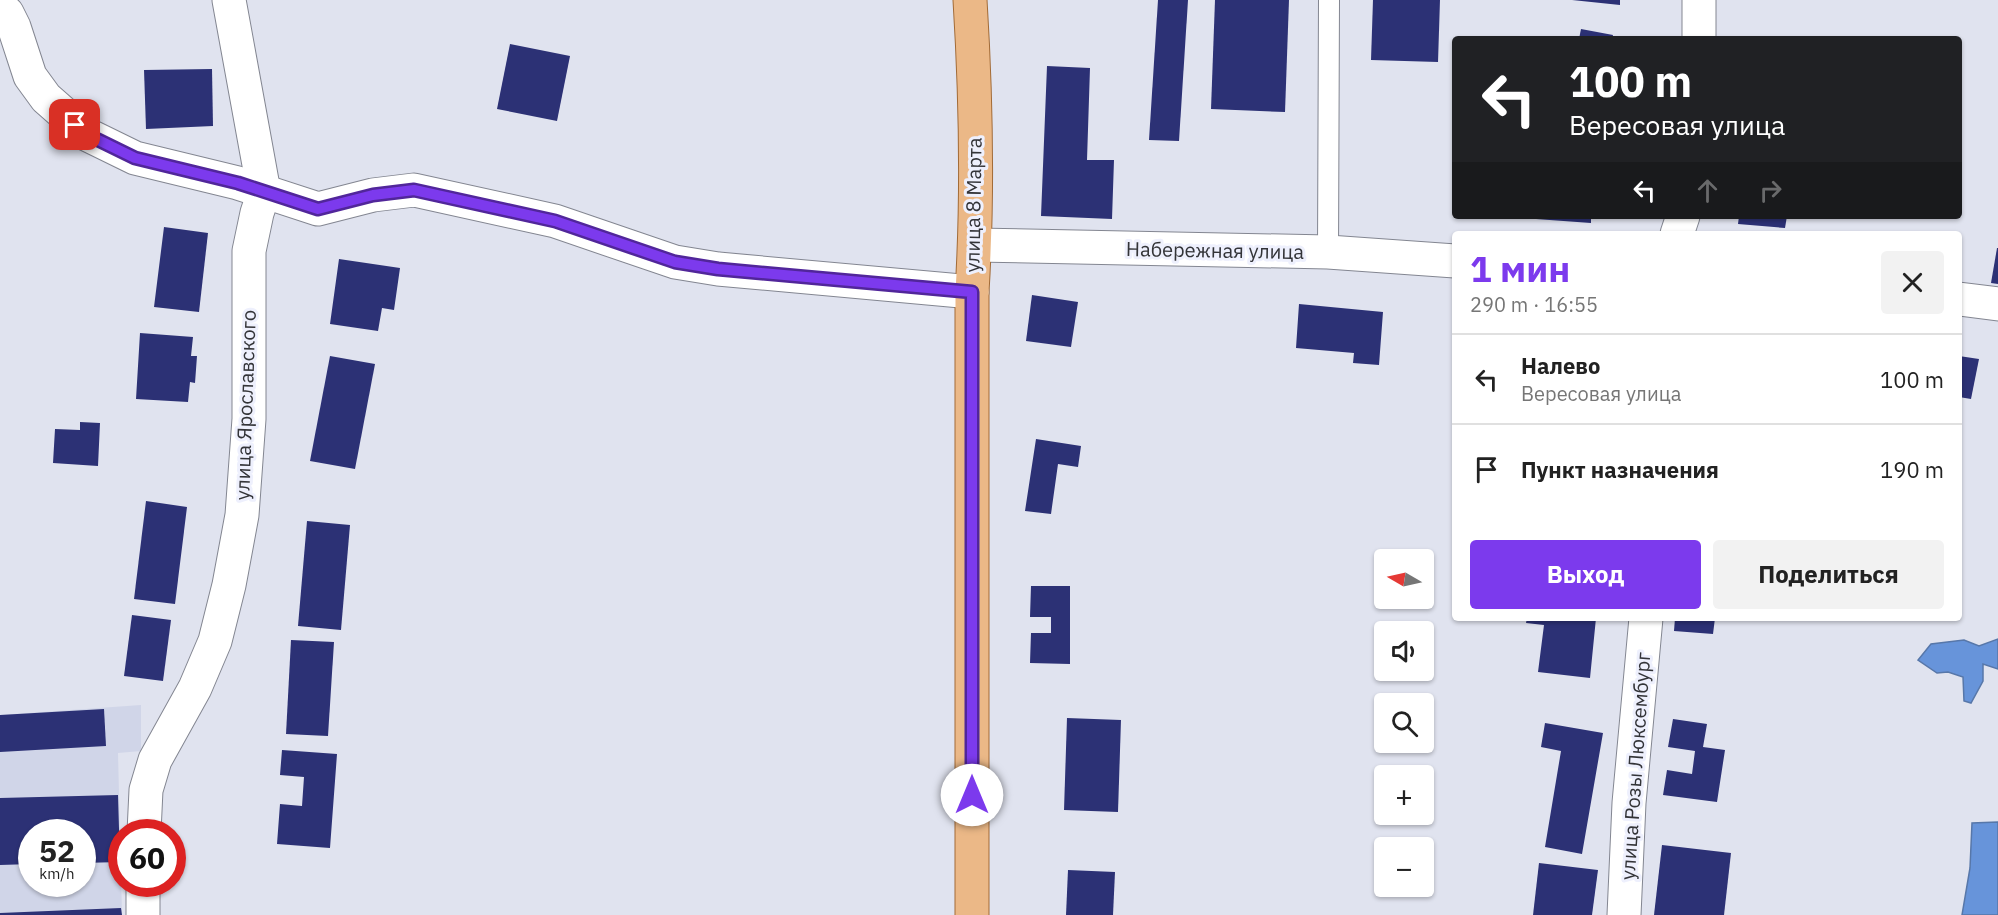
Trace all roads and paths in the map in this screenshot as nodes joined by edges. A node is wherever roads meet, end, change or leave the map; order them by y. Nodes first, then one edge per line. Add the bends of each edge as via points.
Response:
1 (229, 0) edge
2 (970, 0) edge
3 (1329, 0) edge
4 (1699, 0) edge
5 (0, 7) edge
6 (1699, 36) edge
7 (264, 192) junction
8 (975, 245) junction
9 (1328, 252) junction
10 (1452, 261) edge
11 (972, 292) junction
12 (1962, 299) edge
13 (1998, 304) edge
14 (1646, 621) edge
15 (145, 819) edge
16 (143, 897) edge
17 (143, 915) edge
18 (972, 915) edge
19 (1624, 915) edge

1 - 7 street, улица Ярославского
2 - 8 main road, улица 8 Марта
3 - 9 lane
4 - 6 street
5 - 7 street via 14,27 30,76 46,98 88,135 135,158
7 - 11 street via 318,209 373,195 414,190 555,221 675,262
7 - 15 street, улица Ярославского via 249,251 249,419 242,516 229,585 216,641 155,760 146,790
8 - 9 street, Набережная улица
8 - 11 main road, улица 8 Марта
9 - 10 street, Набережная улица
11 - 18 main road, улица 8 Марта
12 - 13 street
14 - 19 street, улица Розы Люксембург via 1629,803
16 - 17 street

